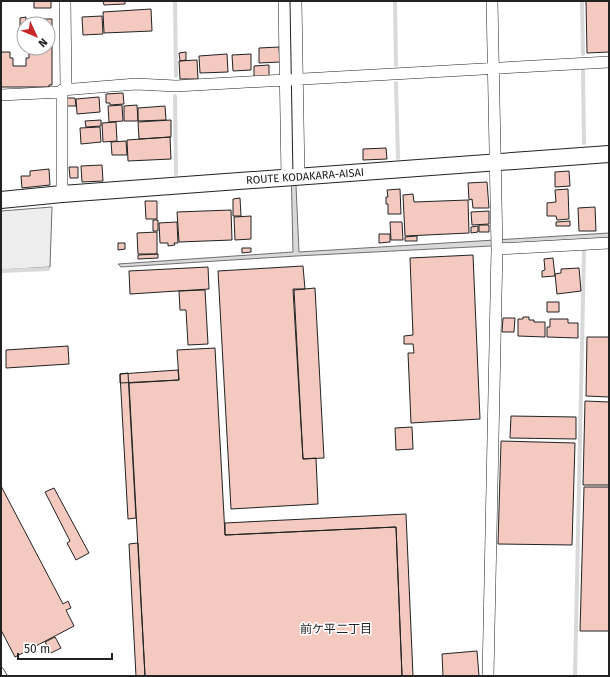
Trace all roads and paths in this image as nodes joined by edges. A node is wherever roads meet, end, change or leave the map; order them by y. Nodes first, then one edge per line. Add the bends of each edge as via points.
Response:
1 (65, 1) edge
2 (284, 1) edge
3 (296, 1) edge
4 (492, 1) edge
5 (609, 62) edge
6 (493, 69) junction
7 (285, 80) junction
8 (297, 80) junction
9 (64, 91) junction
10 (1, 95) edge
11 (609, 154) edge
12 (494, 163) junction
13 (293, 177) junction
14 (62, 194) junction
15 (1, 200) edge
16 (609, 243) edge
17 (496, 244) junction
18 (1, 671) edge
19 (4, 676) edge
20 (488, 676) edge

1 - 9 street
2 - 7 street
3 - 8 street
4 - 6 street
5 - 6 street
6 - 8 street
6 - 12 street
7 - 8 street
7 - 9 street via 176,86 136,84
7 - 13 street
8 - 13 street
9 - 10 street
9 - 14 street
11 - 12 main road, ROUTE KODAKARA-AISAI
12 - 13 main road, ROUTE KODAKARA-AISAI
12 - 17 street
13 - 14 main road, ROUTE KODAKARA-AISAI
14 - 15 main road, ROUTE KODAKARA-AISAI
16 - 17 street
17 - 20 street
18 - 19 lane

